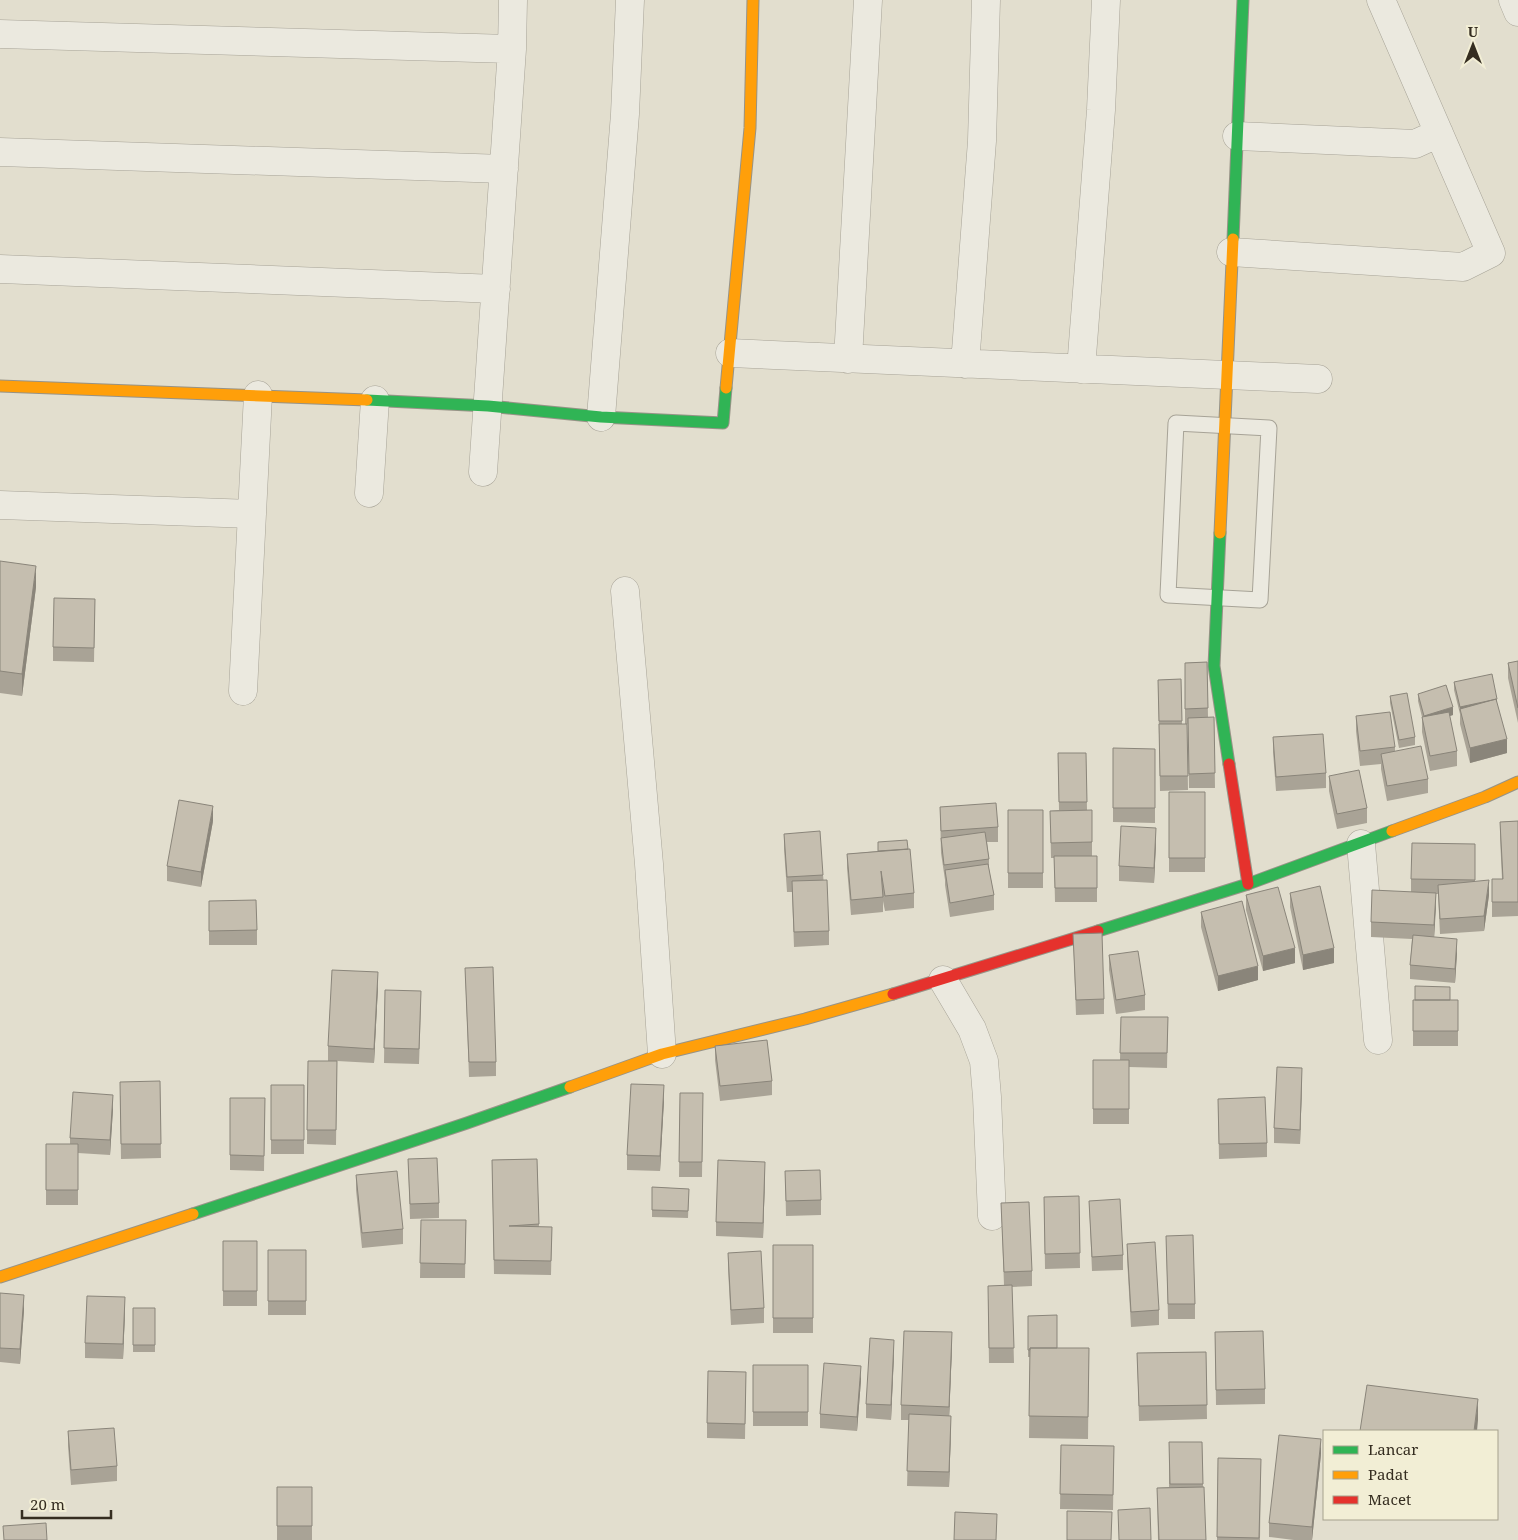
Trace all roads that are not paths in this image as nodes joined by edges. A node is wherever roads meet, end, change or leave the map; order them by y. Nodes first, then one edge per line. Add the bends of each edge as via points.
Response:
1 (513, 0) edge
2 (630, 0) edge
3 (753, 0) edge
4 (868, 0) edge
5 (986, 0) edge
6 (1106, 0) edge
7 (1243, 0) edge
8 (1381, 0) edge
9 (1513, 0) edge
10 (1518, 12) edge
11 (0, 34) edge
12 (512, 49) junction
13 (1439, 133) junction
14 (1237, 136) junction
15 (0, 152) edge
16 (504, 169) junction
17 (1231, 252) junction
18 (0, 269) edge
19 (496, 289) junction
20 (730, 353) junction
21 (848, 359) junction
22 (965, 364) junction
23 (1081, 369) junction
24 (1225, 374) junction
25 (1318, 379) dead end
26 (0, 386) edge
27 (258, 395) junction
28 (375, 400) junction
29 (488, 406) junction
30 (602, 417) junction
31 (1223, 425) junction
32 (483, 472) dead end
33 (369, 493) dead end
34 (0, 505) edge
35 (252, 514) junction
36 (625, 591) dead end
37 (1216, 597) junction
38 (243, 691) dead end
39 (1518, 782) edge
40 (1361, 844) junction
41 (1248, 884) junction
42 (943, 980) junction
43 (1378, 1040) dead end
44 (662, 1054) junction
45 (992, 1216) dead end
46 (0, 1277) edge

1 - 12 street
2 - 30 street via 625,114
3 - 20 street via 750,128
4 - 21 street
5 - 22 street via 982,142
6 - 23 street
7 - 14 street
8 - 13 street
9 - 10 street
11 - 12 street
12 - 16 street
13 - 14 street via 1415,144
13 - 17 street via 1491,253 1464,267
14 - 17 street
15 - 16 street
16 - 19 street
17 - 24 street
18 - 19 street
19 - 29 street
20 - 21 street
20 - 30 street via 724,423
21 - 22 street
22 - 23 street
23 - 24 street
24 - 25 street
24 - 31 street
26 - 27 street
27 - 28 street
27 - 35 street
28 - 29 street
28 - 33 street
29 - 30 street
29 - 32 street
31 - 37 street
31 - 37 lane via 1269,428 1260,600
31 - 37 lane via 1176,423 1168,595
34 - 35 street
35 - 38 street
36 - 44 street
37 - 41 street via 1214,666
39 - 40 street
40 - 41 street
40 - 43 street
41 - 42 street
42 - 44 street via 805,1019
42 - 45 street via 972,1029 984,1061
44 - 46 street via 431,1136

